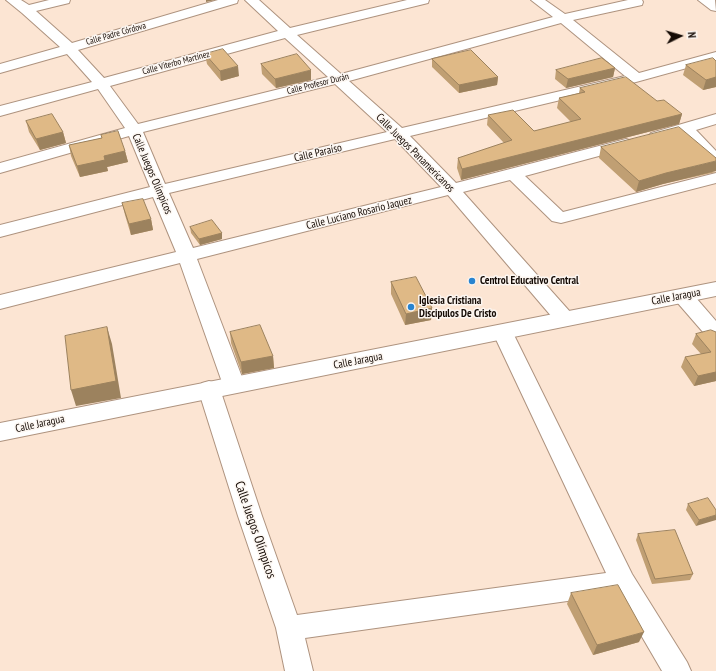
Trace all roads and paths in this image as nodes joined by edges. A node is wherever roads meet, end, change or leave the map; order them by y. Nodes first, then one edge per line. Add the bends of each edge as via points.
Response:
1 (12, 0) edge
2 (64, 0) edge
3 (232, 0) edge
4 (251, 0) edge
5 (423, 0) edge
6 (537, 0) edge
7 (705, 0) edge
8 (637, 2) dead end
9 (716, 6) edge
10 (27, 10) junction
11 (563, 18) junction
12 (287, 33) junction
13 (69, 48) junction
14 (716, 56) edge
15 (0, 69) edge
16 (636, 78) junction
17 (338, 79) junction
18 (101, 83) junction
19 (0, 111) edge
20 (716, 119) edge
21 (686, 128) junction
22 (134, 130) junction
23 (399, 134) junction
24 (716, 161) edge
25 (0, 168) edge
26 (513, 174) junction
27 (716, 178) edge
28 (160, 190) junction
29 (452, 190) junction
30 (0, 231) edge
31 (186, 256) junction
32 (716, 289) edge
33 (683, 296) junction
34 (0, 302) edge
35 (566, 319) junction
36 (503, 333) junction
37 (716, 334) edge
38 (234, 385) junction
39 (209, 389) junction
40 (0, 432) edge
41 (623, 582) junction
42 (289, 628) junction
43 (299, 671) edge
44 (677, 671) edge

1 - 10 street, Calle Juegos Olímpicos
2 - 10 street
3 - 13 street, Calle Padre Córdova
4 - 12 street, Calle Juegos Panamericanos
5 - 12 street, Calle Viterbo Martínez
6 - 11 street
7 - 9 street
8 - 11 street, Calle Profesor Durán
10 - 13 street, Calle Juegos Olímpicos
11 - 16 street
11 - 17 street, Calle Profesor Durán
12 - 17 street, Calle Juegos Panamericanos
12 - 18 street, Calle Viterbo Martínez
13 - 15 street, Calle Padre Córdova
13 - 18 street, Calle Juegos Olímpicos
14 - 16 street, Calle Paraíso
16 - 23 street, Calle Paraíso
17 - 22 street, Calle Profesor Durán
17 - 23 street, Calle Juegos Panamericanos
18 - 19 street, Calle Viterbo Martínez
18 - 22 street, Calle Juegos Olímpicos
20 - 21 street, Calle Luciano Rosario Jaquez
21 - 24 street
21 - 26 street, Calle Luciano Rosario Jaquez
22 - 25 street, Calle Profesor Durán
22 - 28 street, Calle Juegos Olímpicos
23 - 28 street, Calle Paraíso
23 - 29 street, Calle Juegos Panamericanos
26 - 27 street via 561,218
26 - 29 street, Calle Luciano Rosario Jaquez
28 - 30 street, Calle Paraíso
28 - 31 street, Calle Juegos Olímpicos
29 - 31 street, Calle Luciano Rosario Jaquez
29 - 35 street, Calle Juegos Panamericanos
31 - 34 street, Calle Luciano Rosario Jaquez
31 - 38 street, Calle Juegos Olímpicos
32 - 33 street, Calle Jaragua
33 - 35 street, Calle Jaragua
33 - 37 street
35 - 36 street, Calle Jaragua
36 - 38 street, Calle Jaragua
36 - 41 street
38 - 39 street, Calle Jaragua
39 - 40 street, Calle Jaragua
39 - 42 street, Calle Juegos Olímpicos
41 - 42 street
41 - 44 street
42 - 43 street, Calle Juegos Olímpicos

